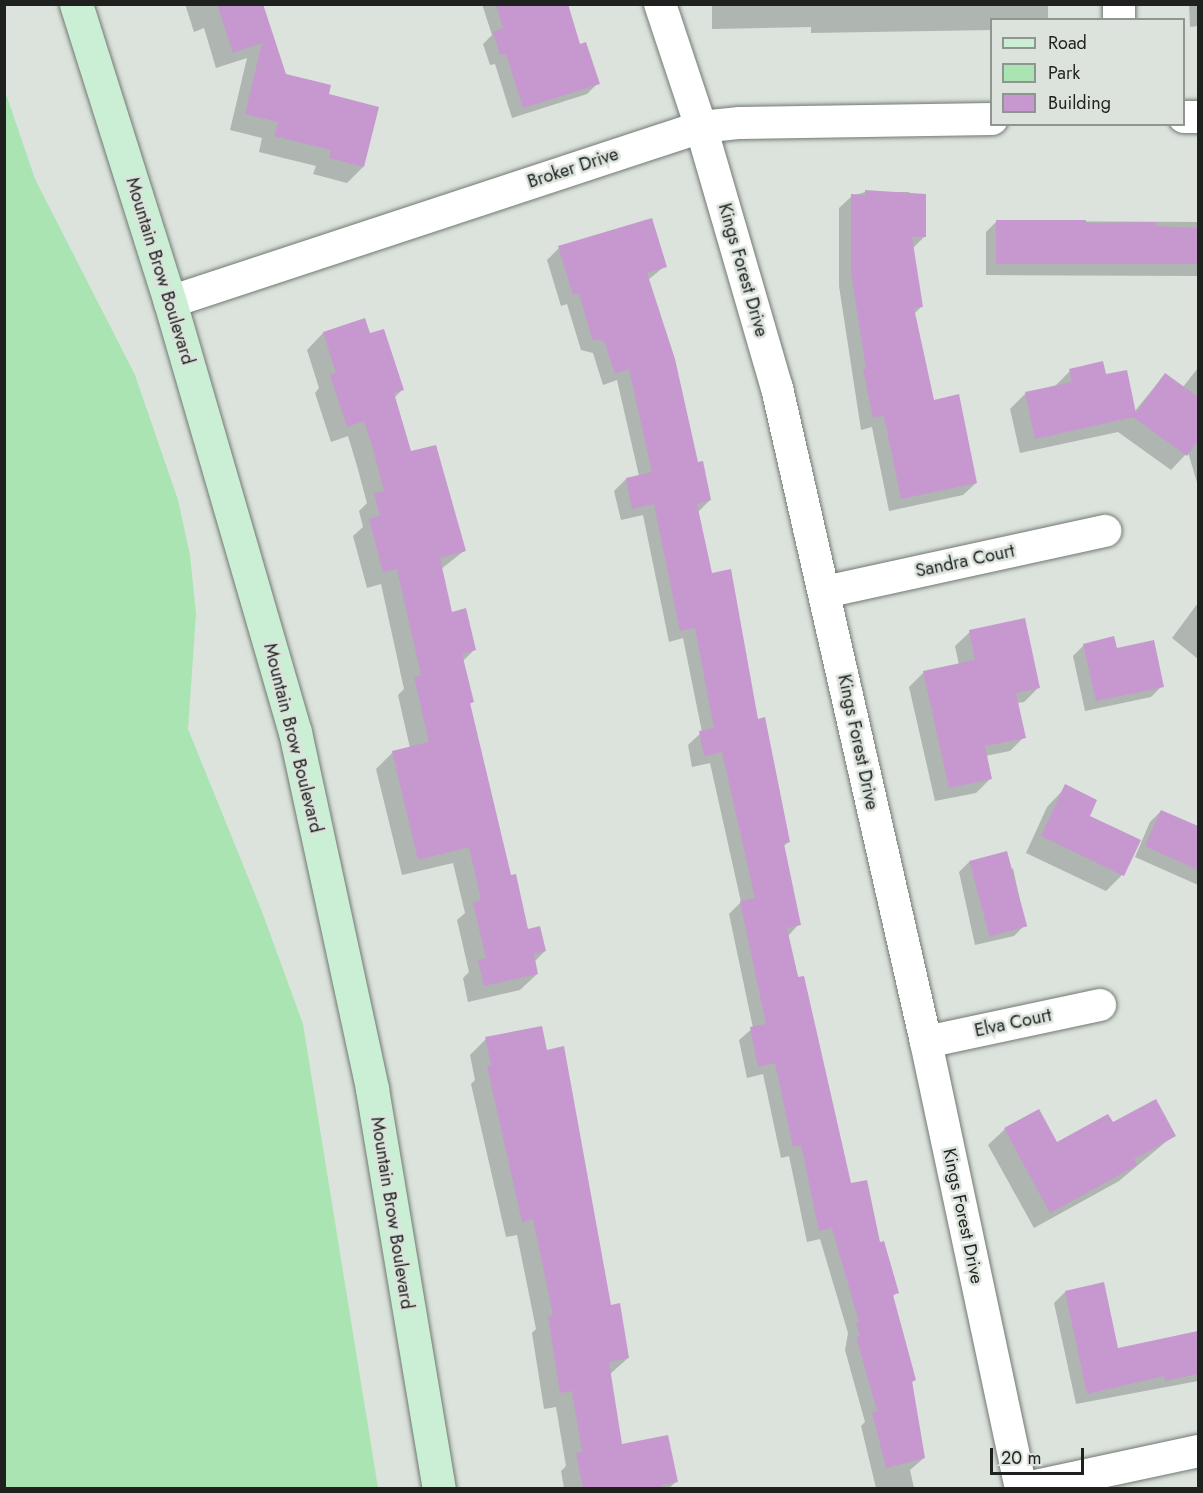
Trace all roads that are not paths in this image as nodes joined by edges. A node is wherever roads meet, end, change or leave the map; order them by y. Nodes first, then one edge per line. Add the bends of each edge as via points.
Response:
1 (76, 4) edge
2 (660, 4) edge
3 (990, 119) edge
4 (702, 127) junction
5 (170, 302) junction
6 (1105, 531) dead end
7 (825, 592) junction
8 (1100, 1005) dead end
9 (926, 1042) junction
10 (1198, 1451) edge
11 (439, 1488) edge
12 (1021, 1488) edge
13 (1026, 1488) edge

1 - 5 main road, Mountain Brow Boulevard
2 - 4 street, Kings Forest Drive
3 - 4 street, Broker Drive
4 - 5 street, Broker Drive
4 - 7 street, Kings Forest Drive via 777,388
5 - 11 main road, Mountain Brow Boulevard via 295,732 372,1089
6 - 7 street, Sandra Court
7 - 9 street, Kings Forest Drive
8 - 9 street, Elva Court
9 - 12 street, Kings Forest Drive
10 - 13 street

